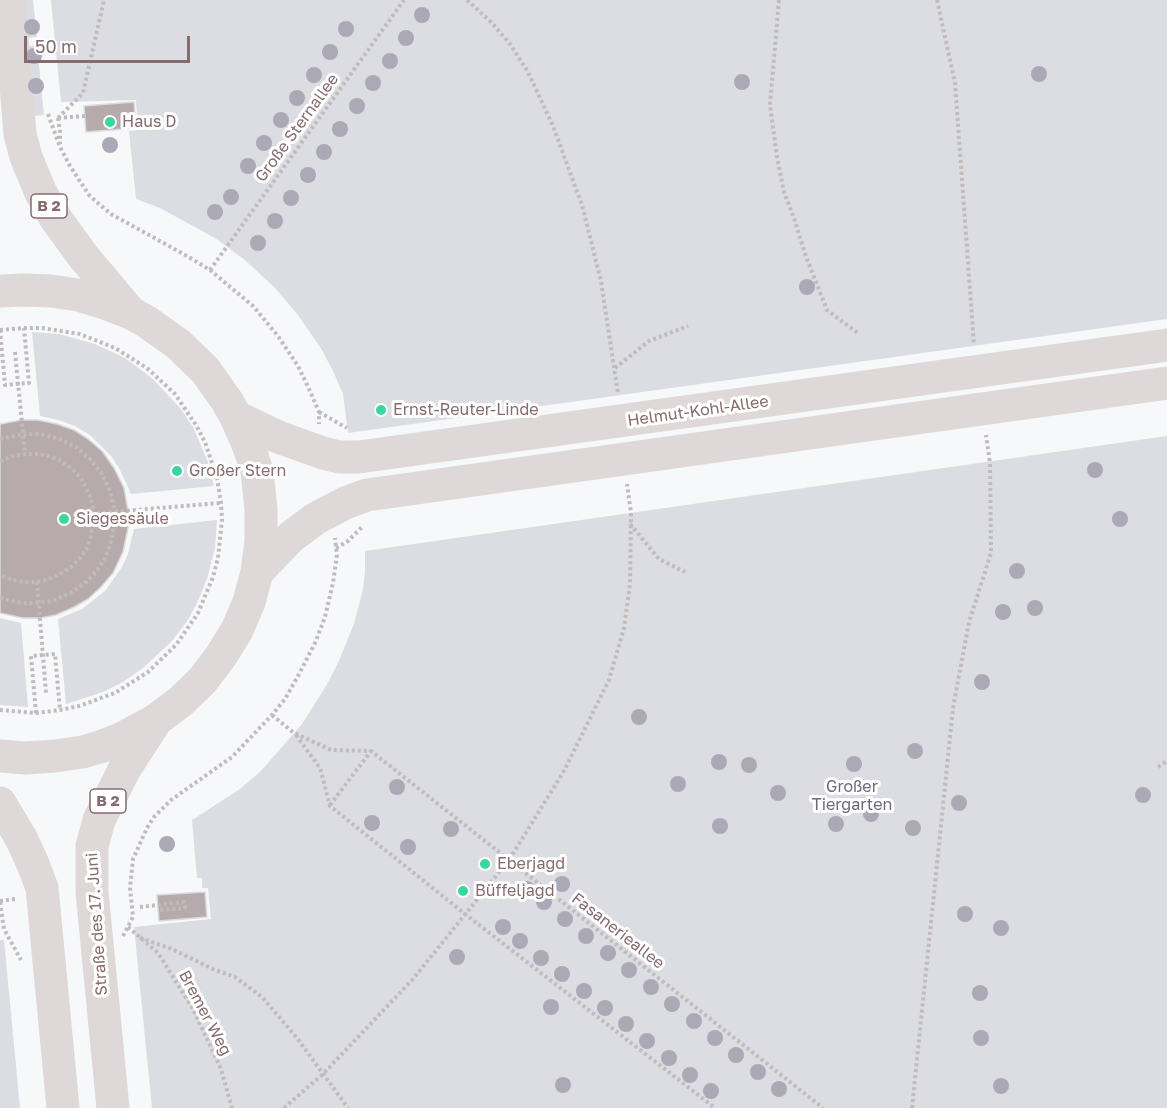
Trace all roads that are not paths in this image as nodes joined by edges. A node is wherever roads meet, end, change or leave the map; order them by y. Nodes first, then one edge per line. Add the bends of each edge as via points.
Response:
1 (9, 0) edge
2 (0, 291) edge
3 (131, 313) junction
4 (1167, 345) edge
5 (1167, 383) edge
6 (236, 417) junction
7 (257, 572) junction
8 (156, 720) junction
9 (0, 756) edge
10 (0, 803) edge
11 (63, 1108) edge
12 (113, 1108) edge

1 - 3 main road, B 2 via 20,134 26,157 56,219
2 - 3 main road via 42,290 78,295
3 - 6 main road, B 2 via 192,357
4 - 6 main road, Helmut-Kohl-Allee via 359,457 323,453
5 - 7 main road via 367,495 315,519
6 - 7 main road, B 2 via 257,471 261,541
7 - 8 main road, B 2 via 237,630 221,656 195,688
8 - 9 main road via 121,739 83,752 25,758
8 - 12 main road, Straße des 17. Juni / B 2 via 124,770 99,820 92,846 92,892
10 - 11 main road via 21,838 42,888

